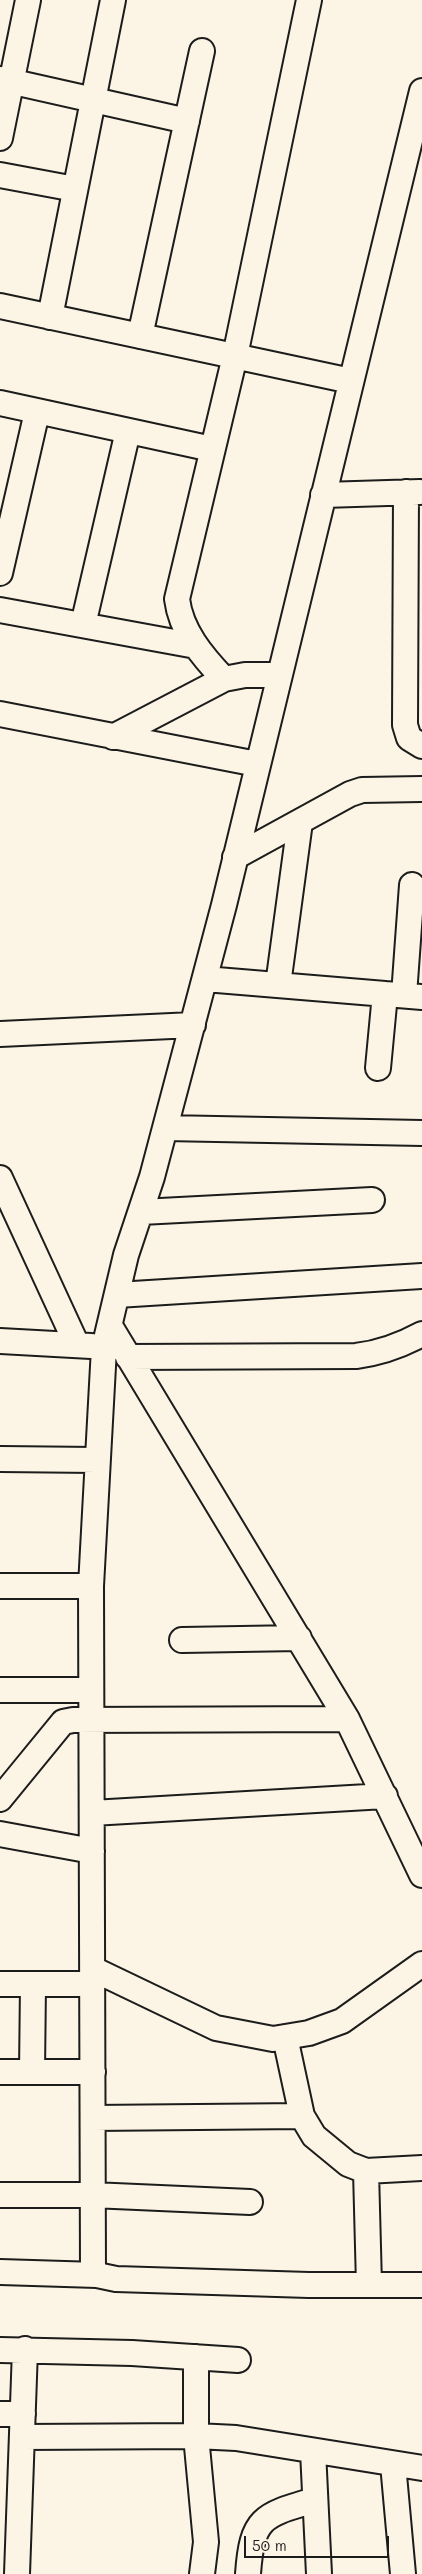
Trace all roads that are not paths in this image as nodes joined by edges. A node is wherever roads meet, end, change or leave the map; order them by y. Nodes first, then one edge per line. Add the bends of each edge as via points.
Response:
1 (28, 0) edge
2 (113, 0) edge
3 (309, 0) edge
4 (202, 51) dead end
5 (7, 80) edge
6 (422, 91) edge
7 (94, 100) junction
8 (187, 121) junction
9 (418, 125) edge
10 (0, 138) edge
11 (0, 175) edge
12 (75, 189) junction
13 (0, 306) edge
14 (50, 317) junction
15 (140, 336) junction
16 (235, 356) junction
17 (351, 380) junction
18 (0, 403) edge
19 (38, 412) junction
20 (128, 431) junction
21 (212, 449) junction
22 (414, 492) edge
23 (323, 495) junction
24 (0, 573) edge
25 (0, 610) edge
26 (83, 625) junction
27 (196, 646) junction
28 (279, 675) junction
29 (224, 679) junction
30 (414, 689) edge
31 (0, 714) edge
32 (113, 736) junction
33 (422, 746) edge
34 (257, 764) junction
35 (422, 789) edge
36 (300, 822) junction
37 (235, 857) junction
38 (412, 885) dead end
39 (205, 979) junction
40 (278, 985) junction
41 (404, 995) edge
42 (193, 1025) junction
43 (0, 1034) edge
44 (378, 1068) dead end
45 (165, 1128) junction
46 (422, 1133) edge
47 (0, 1178) edge
48 (372, 1200) dead end
49 (141, 1212) junction
50 (422, 1276) edge
51 (117, 1295) junction
52 (422, 1334) edge
53 (107, 1337) junction
54 (0, 1342) edge
55 (77, 1345) junction
56 (128, 1357) junction
57 (0, 1458) edge
58 (96, 1460) junction
59 (0, 1586) edge
60 (91, 1586) junction
61 (299, 1638) junction
62 (182, 1640) dead end
63 (0, 1690) edge
64 (91, 1690) junction
65 (347, 1719) junction
66 (92, 1720) junction
67 (384, 1796) junction
68 (0, 1799) edge
69 (92, 1813) junction
70 (0, 1834) edge
71 (92, 1851) junction
72 (421, 1870) edge
73 (422, 1964) edge
74 (93, 1977) junction
75 (0, 1984) edge
76 (33, 1984) junction
77 (285, 2037) junction
78 (0, 2072) edge
79 (32, 2072) junction
80 (93, 2072) junction
81 (302, 2116) junction
82 (93, 2118) junction
83 (422, 2168) edge
84 (366, 2171) junction
85 (0, 2195) edge
86 (92, 2195) junction
87 (250, 2202) dead end
88 (0, 2272) edge
89 (96, 2274) junction
90 (368, 2285) junction
91 (422, 2285) edge
92 (0, 2350) edge
93 (25, 2350) junction
94 (196, 2358) junction
95 (238, 2360) dead end
96 (0, 2414) edge
97 (23, 2426) junction
98 (196, 2436) junction
99 (313, 2451) junction
100 (393, 2464) junction
101 (422, 2468) edge
102 (315, 2500) junction
103 (17, 2574) edge
104 (202, 2574) edge
105 (248, 2574) edge
106 (320, 2574) edge
107 (402, 2574) edge

1 - 5 street
2 - 7 street
3 - 16 street
4 - 8 street
5 - 7 street
5 - 10 street
6 - 9 street
7 - 8 street
7 - 12 street
8 - 15 street
9 - 17 street
11 - 12 street
12 - 14 street
13 - 14 street
14 - 15 street
15 - 16 street
16 - 17 street
16 - 21 street
17 - 23 street
18 - 19 street
19 - 20 street
19 - 24 street
20 - 21 street
20 - 26 street
21 - 27 street via 177,599 182,623
22 - 23 street
22 - 30 street
23 - 28 street
25 - 26 street
26 - 27 street
27 - 29 street
28 - 29 street via 244,675
28 - 34 street
29 - 32 street
30 - 33 street via 407,732 409,738
31 - 32 street
32 - 34 street
34 - 37 street
35 - 36 street via 362,790
36 - 37 street
36 - 40 street
37 - 39 street
38 - 41 street
39 - 40 street
39 - 42 street
40 - 41 street
41 - 44 street
42 - 43 street
42 - 45 street
45 - 46 street
45 - 49 street
47 - 55 street
48 - 49 street
49 - 51 street
50 - 51 street
51 - 53 street
52 - 56 street via 380,1353 356,1356
53 - 55 street
53 - 56 street
53 - 58 street
54 - 55 street
56 - 61 street
57 - 58 street
58 - 60 street
59 - 60 street
60 - 64 street
61 - 62 street
61 - 65 street
63 - 64 street
64 - 66 street
65 - 66 street
65 - 67 street
66 - 68 street via 63,1722
66 - 69 street
67 - 69 street
67 - 72 street
69 - 71 street
70 - 71 street
71 - 74 street
73 - 77 street via 342,2021 309,2033
74 - 76 street
74 - 77 street via 216,2028 240,2035 273,2039
74 - 80 street
75 - 76 street
76 - 79 street
77 - 81 street
78 - 79 street
79 - 80 street
80 - 82 street
81 - 82 street
81 - 84 street via 314,2136 348,2164
82 - 86 street
83 - 84 street
84 - 90 street
85 - 86 street
86 - 87 street
86 - 89 street via 92,2260
88 - 89 street
89 - 90 street via 116,2279
90 - 91 street
92 - 93 street
93 - 94 street
93 - 97 street
94 - 95 street
94 - 98 street
96 - 97 street
97 - 98 street
97 - 103 street
98 - 99 street via 236,2438
98 - 104 street via 206,2542
99 - 100 street
99 - 102 street
100 - 101 street
100 - 107 street
102 - 105 street via 272,2514 256,2528
102 - 106 street

